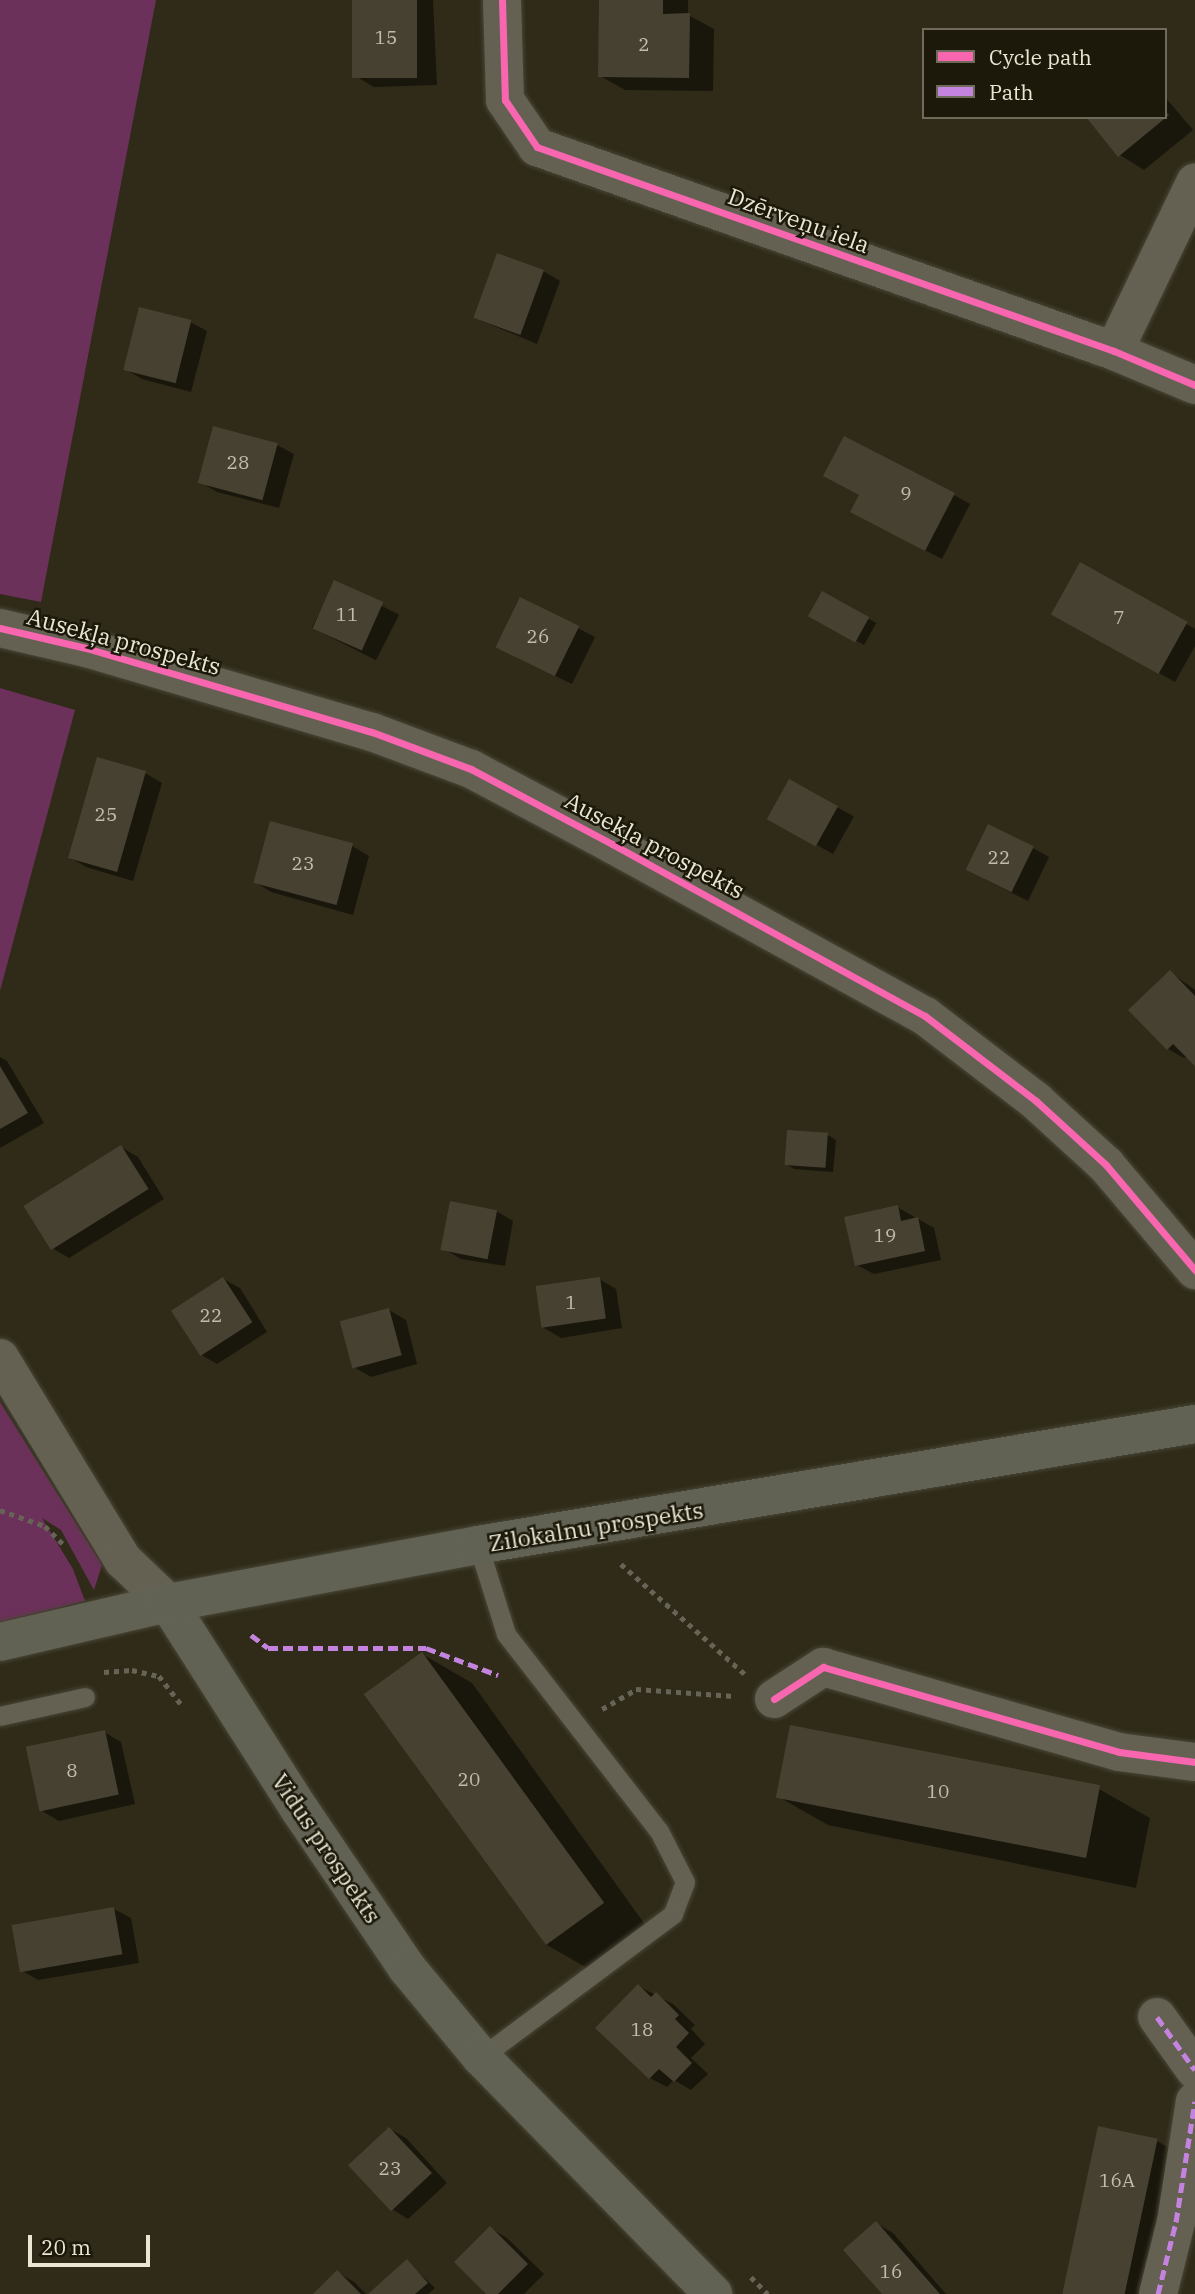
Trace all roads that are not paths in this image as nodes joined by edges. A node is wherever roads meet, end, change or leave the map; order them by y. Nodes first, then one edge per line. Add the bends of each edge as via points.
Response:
1 (502, 0) edge
2 (1195, 183) edge
3 (1114, 351) junction
4 (1195, 385) edge
5 (0, 628) edge
6 (1195, 1270) edge
7 (0, 1358) edge
8 (1195, 1424) edge
9 (478, 1545) junction
10 (168, 1603) junction
11 (0, 1642) edge
12 (85, 1697) dead end
13 (774, 1699) road end
14 (0, 1716) edge
15 (1195, 1762) edge
16 (1157, 2017) dead end
17 (481, 2057) junction
18 (1195, 2070) edge
19 (1195, 2101) edge
20 (713, 2294) edge
21 (1158, 2294) edge

1 - 3 street, Dzērveņu iela via 505,100 537,147
2 - 3 street
3 - 4 street, Dzērveņu iela
5 - 6 street, Ausekļa prospekts via 86,648 372,732 471,769 612,844 925,1016 1036,1101 1106,1165
7 - 10 street, Vidus prospekts via 123,1560
8 - 9 main road, Zilokalnu prospekts
9 - 10 main road, Zilokalnu prospekts
9 - 17 lane via 506,1634 659,1831 685,1882 673,1914
10 - 11 main road, Zilokalnu prospekts
10 - 17 main road, Vidus prospekts via 407,1968
12 - 14 lane
13 - 15 street via 823,1667 1119,1752
16 - 18 street
17 - 20 main road, Vidus prospekts
19 - 21 street via 1176,2222

